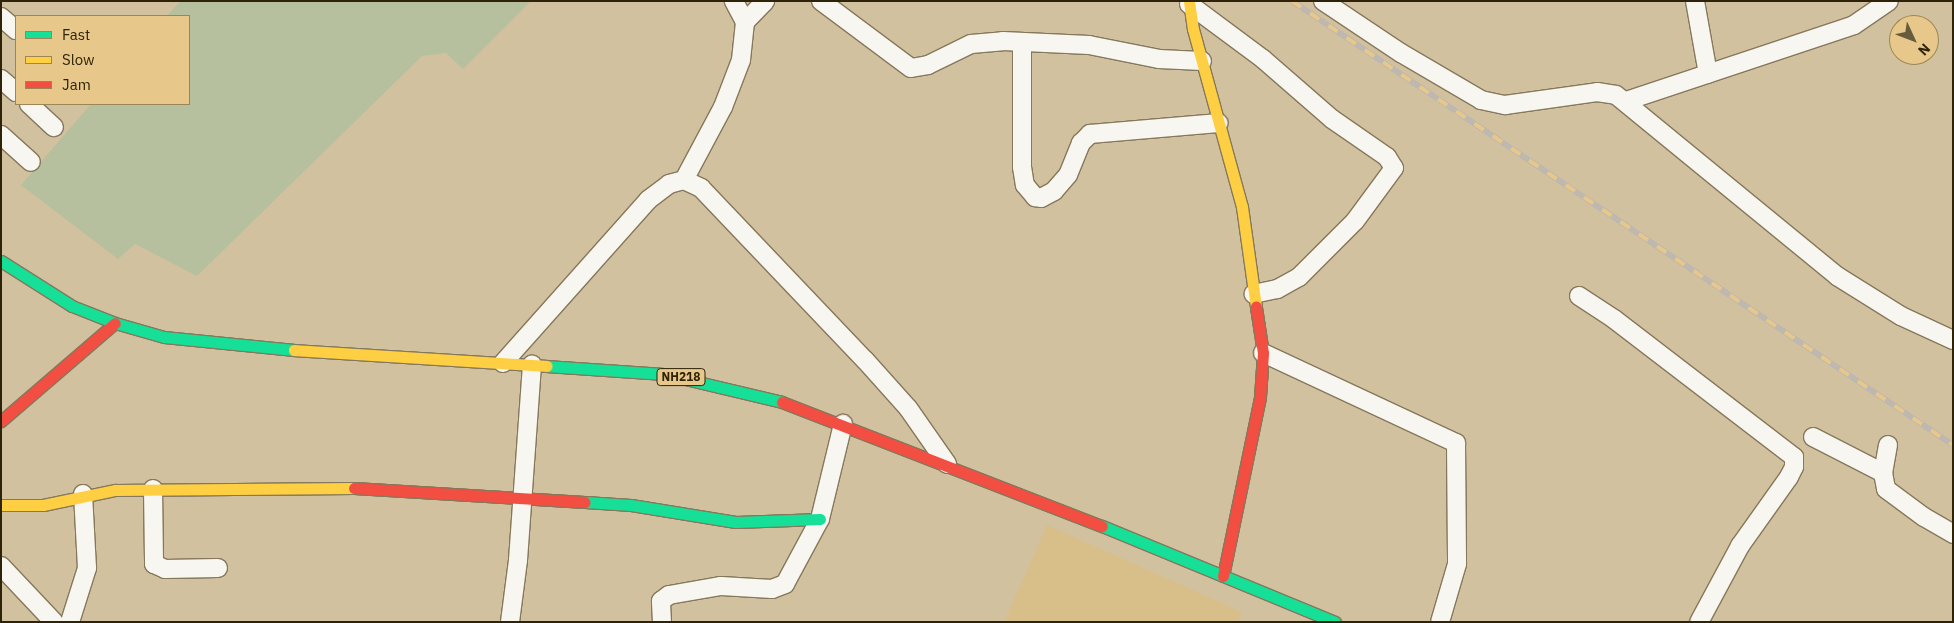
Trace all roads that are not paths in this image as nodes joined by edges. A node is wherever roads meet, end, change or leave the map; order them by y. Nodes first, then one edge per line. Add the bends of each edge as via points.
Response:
1 (734, 1) edge
2 (765, 1) edge
3 (821, 1) edge
4 (1323, 1) edge
5 (1695, 1) edge
6 (1889, 1) edge
7 (1189, 3) edge
8 (1, 17) edge
9 (745, 22) junction
10 (15, 29) edge
11 (1022, 42) junction
12 (1202, 61) junction
13 (1708, 74) junction
14 (1, 79) edge
15 (15, 91) edge
16 (1626, 102) junction
17 (30, 105) edge
18 (1219, 123) junction
19 (54, 127) dead end
20 (1, 135) edge
21 (31, 162) dead end
22 (684, 180) junction
23 (1, 261) edge
24 (1254, 294) junction
25 (1579, 296) dead end
26 (115, 323) junction
27 (1953, 340) edge
28 (1263, 353) junction
29 (503, 362) junction
30 (532, 364) junction
31 (1, 421) edge
32 (843, 424) junction
33 (1814, 437) dead end
34 (1888, 445) dead end
35 (948, 465) junction
36 (1883, 473) junction
37 (153, 489) junction
38 (83, 494) junction
39 (521, 499) junction
40 (1, 505) edge
41 (820, 519) junction
42 (1953, 534) edge
43 (1, 566) edge
44 (218, 568) dead end
45 (1223, 576) junction
46 (54, 622) edge
47 (70, 622) edge
48 (510, 622) edge
49 (662, 622) edge
50 (1335, 622) edge
51 (1440, 622) edge
52 (1699, 622) edge

1 - 9 street
2 - 9 street
3 - 11 street via 910,68 928,65 971,44
4 - 16 street via 1401,53 1481,100 1505,105 1597,92 1616,95
5 - 13 street
6 - 13 street via 1854,25
7 - 12 main road
7 - 24 street via 1263,59 1332,118 1387,157 1394,168 1360,216 1299,277 1277,289
8 - 10 street
9 - 22 street via 741,60 732,86
11 - 12 street via 1089,45 1159,60
11 - 18 street via 1022,167 1026,186 1035,197 1047,196 1059,186 1072,167 1081,143 1090,134
12 - 18 main road
13 - 16 street
14 - 15 street
16 - 27 street via 1792,243 1837,276 1901,316
17 - 19 street
18 - 24 main road via 1242,207
20 - 21 street
22 - 29 street via 669,184 648,200
22 - 35 street via 701,188 865,360 908,408
23 - 26 main road, NH218 via 72,306
24 - 28 main road
25 - 52 street via 1614,318 1794,457 1789,477 1740,546
26 - 29 main road, NH218 via 164,337 260,348
26 - 31 main road
28 - 45 main road via 1260,397
28 - 51 street via 1456,443 1457,564
29 - 30 main road, NH218
30 - 32 main road, NH218 via 664,374 732,388
30 - 39 street
32 - 35 main road, NH218
32 - 41 street
33 - 36 street
34 - 36 street
35 - 45 main road, NH218
36 - 42 street via 1886,489 1894,496
37 - 38 main road
37 - 39 main road via 354,488
37 - 44 street via 154,564 164,569
38 - 40 main road via 43,505
38 - 47 street via 87,568
39 - 41 main road via 631,505 736,522
39 - 48 street
41 - 49 street via 785,584 772,590 721,586 669,595 661,601
43 - 46 street
45 - 50 main road, NH218

